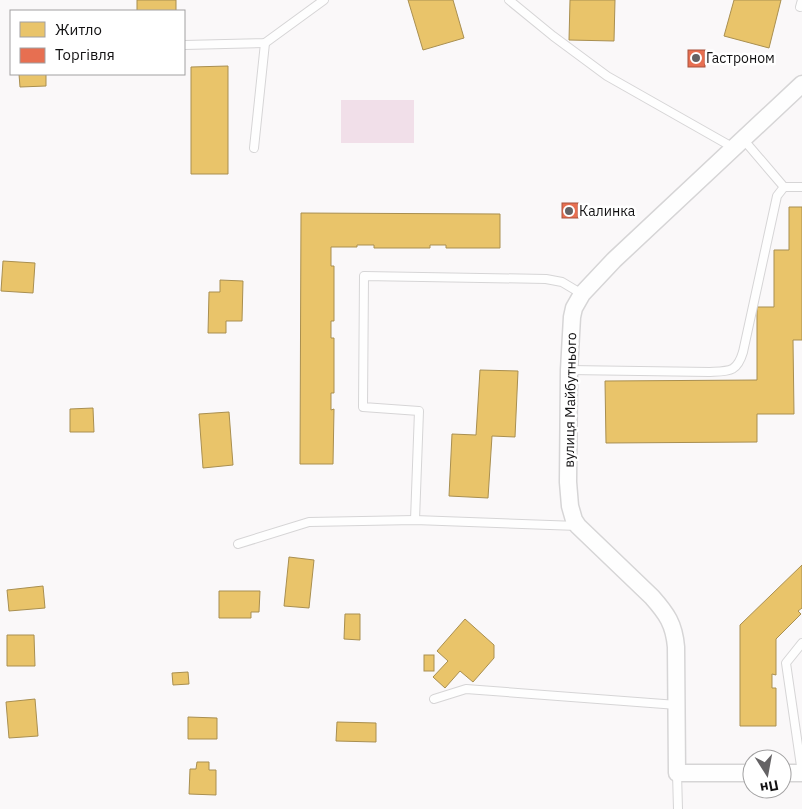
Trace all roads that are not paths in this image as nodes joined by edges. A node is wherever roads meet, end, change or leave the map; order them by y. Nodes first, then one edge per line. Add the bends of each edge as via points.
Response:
1 (324, 0) edge
2 (509, 0) edge
3 (265, 43) junction
4 (185, 45) edge
5 (802, 84) edge
6 (738, 143) junction
7 (254, 148) dead end
8 (784, 187) junction
9 (802, 187) edge
10 (582, 294) junction
11 (569, 370) junction
12 (415, 520) junction
13 (578, 526) junction
14 (238, 544) dead end
15 (802, 644) edge
16 (434, 699) dead end
17 (677, 705) junction
18 (678, 773) junction
19 (742, 773) edge
20 (802, 773) edge
21 (678, 809) edge

1 - 3 lane
2 - 6 lane via 607,76
3 - 4 lane
3 - 7 lane
5 - 6 street, вулиця Майбутнього
6 - 8 lane
6 - 10 street, вулиця Майбутнього
8 - 9 lane
8 - 11 lane via 776,196 744,352 738,366 716,372
10 - 11 street, вулиця Майбутнього via 572,317
10 - 12 lane via 562,282 546,279 364,276 363,407 419,411
11 - 13 street, вулиця Майбутнього via 568,488 570,506
12 - 13 lane
12 - 14 lane via 310,522
13 - 17 street, вулиця Майбутнього via 663,609 675,635
15 - 20 lane via 786,663
16 - 17 lane via 466,689
17 - 18 street, вулиця Майбутнього
18 - 19 street
18 - 21 lane

